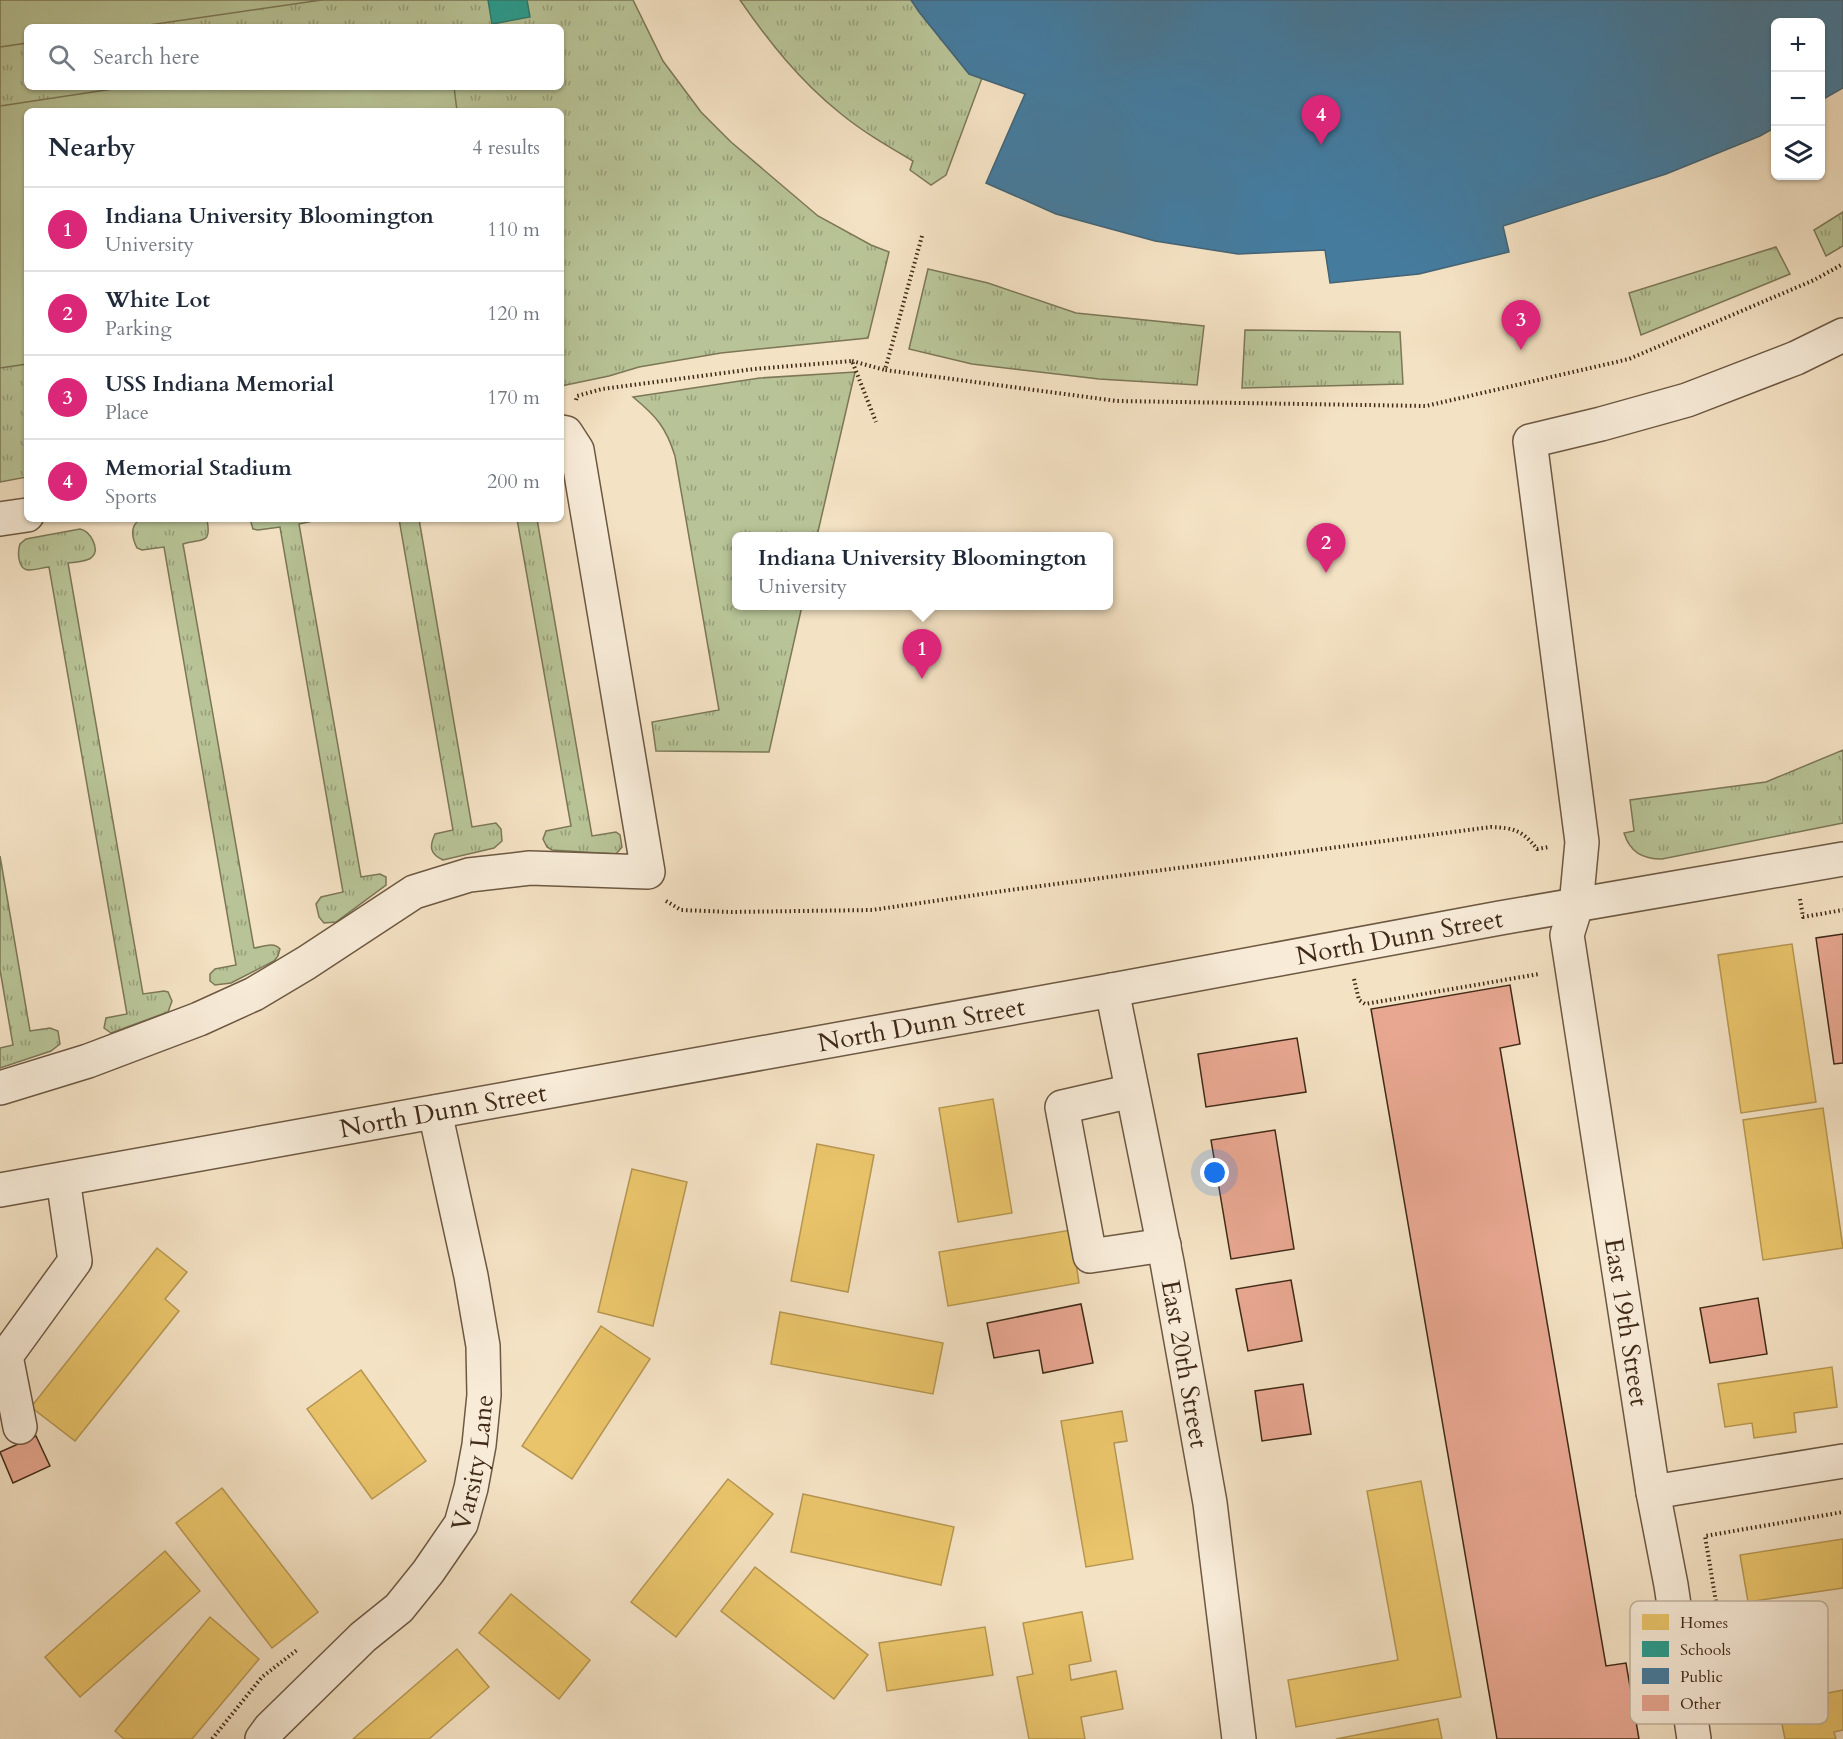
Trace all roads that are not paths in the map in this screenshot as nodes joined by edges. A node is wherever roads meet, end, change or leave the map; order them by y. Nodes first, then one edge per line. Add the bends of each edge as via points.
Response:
1 (1843, 335) edge
2 (564, 433) edge
3 (24, 515) edge
4 (0, 519) edge
5 (1843, 859) edge
6 (1576, 906) junction
7 (1112, 990) junction
8 (0, 1088) edge
9 (1132, 1091) junction
10 (435, 1112) junction
11 (63, 1179) junction
12 (0, 1190) edge
13 (1164, 1245) junction
14 (21, 1427) dead end
15 (1843, 1461) edge
16 (1653, 1492) junction
17 (1673, 1601) edge
18 (1692, 1724) edge
19 (262, 1739) edge
20 (1239, 1739) edge
21 (1694, 1739) edge

1 - 6 street, East 19th Street via 1796,358 1687,400 1530,441 1582,842
2 - 8 street via 577,450 648,872 530,867 469,875 414,892 245,998 99,1057
3 - 4 street
5 - 6 street, North Dunn Street
6 - 7 street, North Dunn Street
6 - 16 street, East 19th Street via 1567,935
7 - 9 street, East 20th Street
7 - 10 street, North Dunn Street
9 - 13 street, East 20th Street
9 - 13 street via 1062,1107 1090,1257
10 - 11 street, North Dunn Street
10 - 19 street, Varsity Lane via 483,1346 484,1395 471,1488 461,1524 399,1608 363,1638
11 - 12 street, North Dunn Street
11 - 14 street via 75,1261 6,1356
13 - 20 street, East 20th Street via 1210,1503
15 - 16 street
16 - 17 street, East 19th Street
18 - 21 street, East 19th Street

